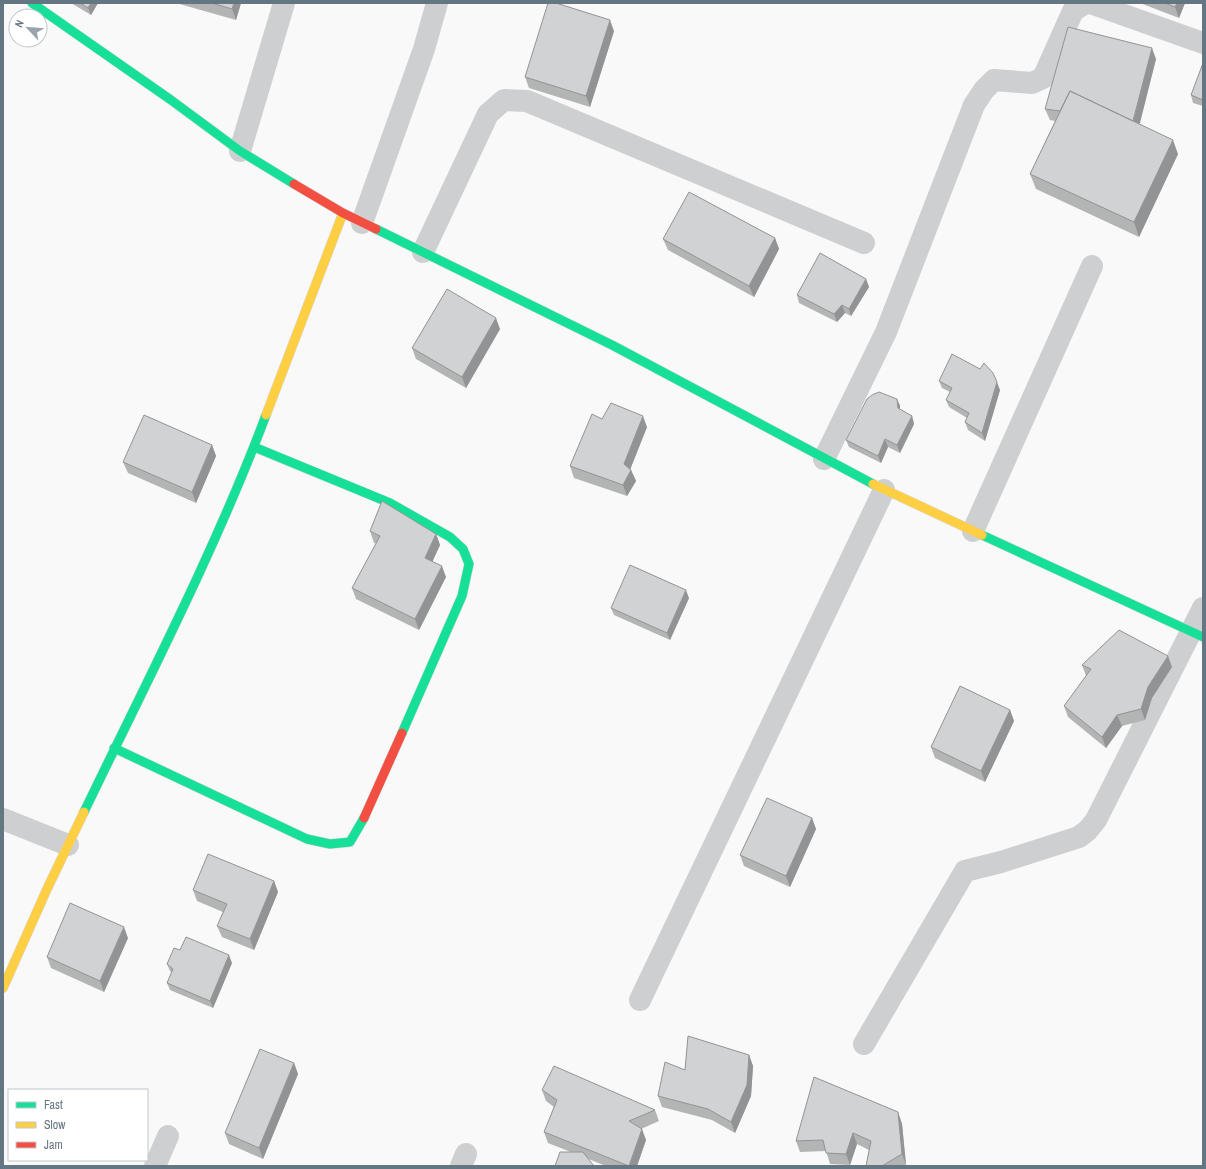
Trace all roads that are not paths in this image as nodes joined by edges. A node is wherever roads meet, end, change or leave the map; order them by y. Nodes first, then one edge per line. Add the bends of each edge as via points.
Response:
1 (32, 3) edge
2 (284, 3) edge
3 (437, 3) edge
4 (1086, 3) edge
5 (1090, 3) edge
6 (1203, 43) edge
7 (240, 152) junction
8 (343, 213) junction
9 (362, 223) junction
10 (864, 243) dead end
11 (424, 252) junction
12 (1092, 266) dead end
13 (254, 447) junction
14 (824, 459) junction
15 (884, 490) junction
16 (972, 530) junction
17 (1203, 608) edge
18 (1197, 634) edge
19 (114, 748) junction
20 (3, 819) edge
21 (68, 845) junction
22 (3, 988) edge
23 (640, 1000) dead end
24 (864, 1044) dead end
25 (168, 1136) dead end
26 (155, 1166) edge

1 - 7 street via 171,100
2 - 7 street
3 - 9 street via 424,49
4 - 14 street via 1073,11 1043,78 1032,84 994,80 978,100 886,332
5 - 6 street
7 - 8 street
8 - 9 street
8 - 13 street
9 - 11 street
10 - 11 street via 527,101 504,100 488,114
11 - 14 street via 612,345
12 - 16 street
13 - 19 street via 205,560
13 - 19 street via 390,503 450,537 463,549 469,564 462,596 369,809 350,842 330,844 307,839
14 - 15 street
15 - 16 street
15 - 23 street
16 - 18 street
17 - 18 street
18 - 24 street via 1096,820 1088,830 1079,837 965,871
19 - 21 street
20 - 21 street
21 - 22 street
25 - 26 street

